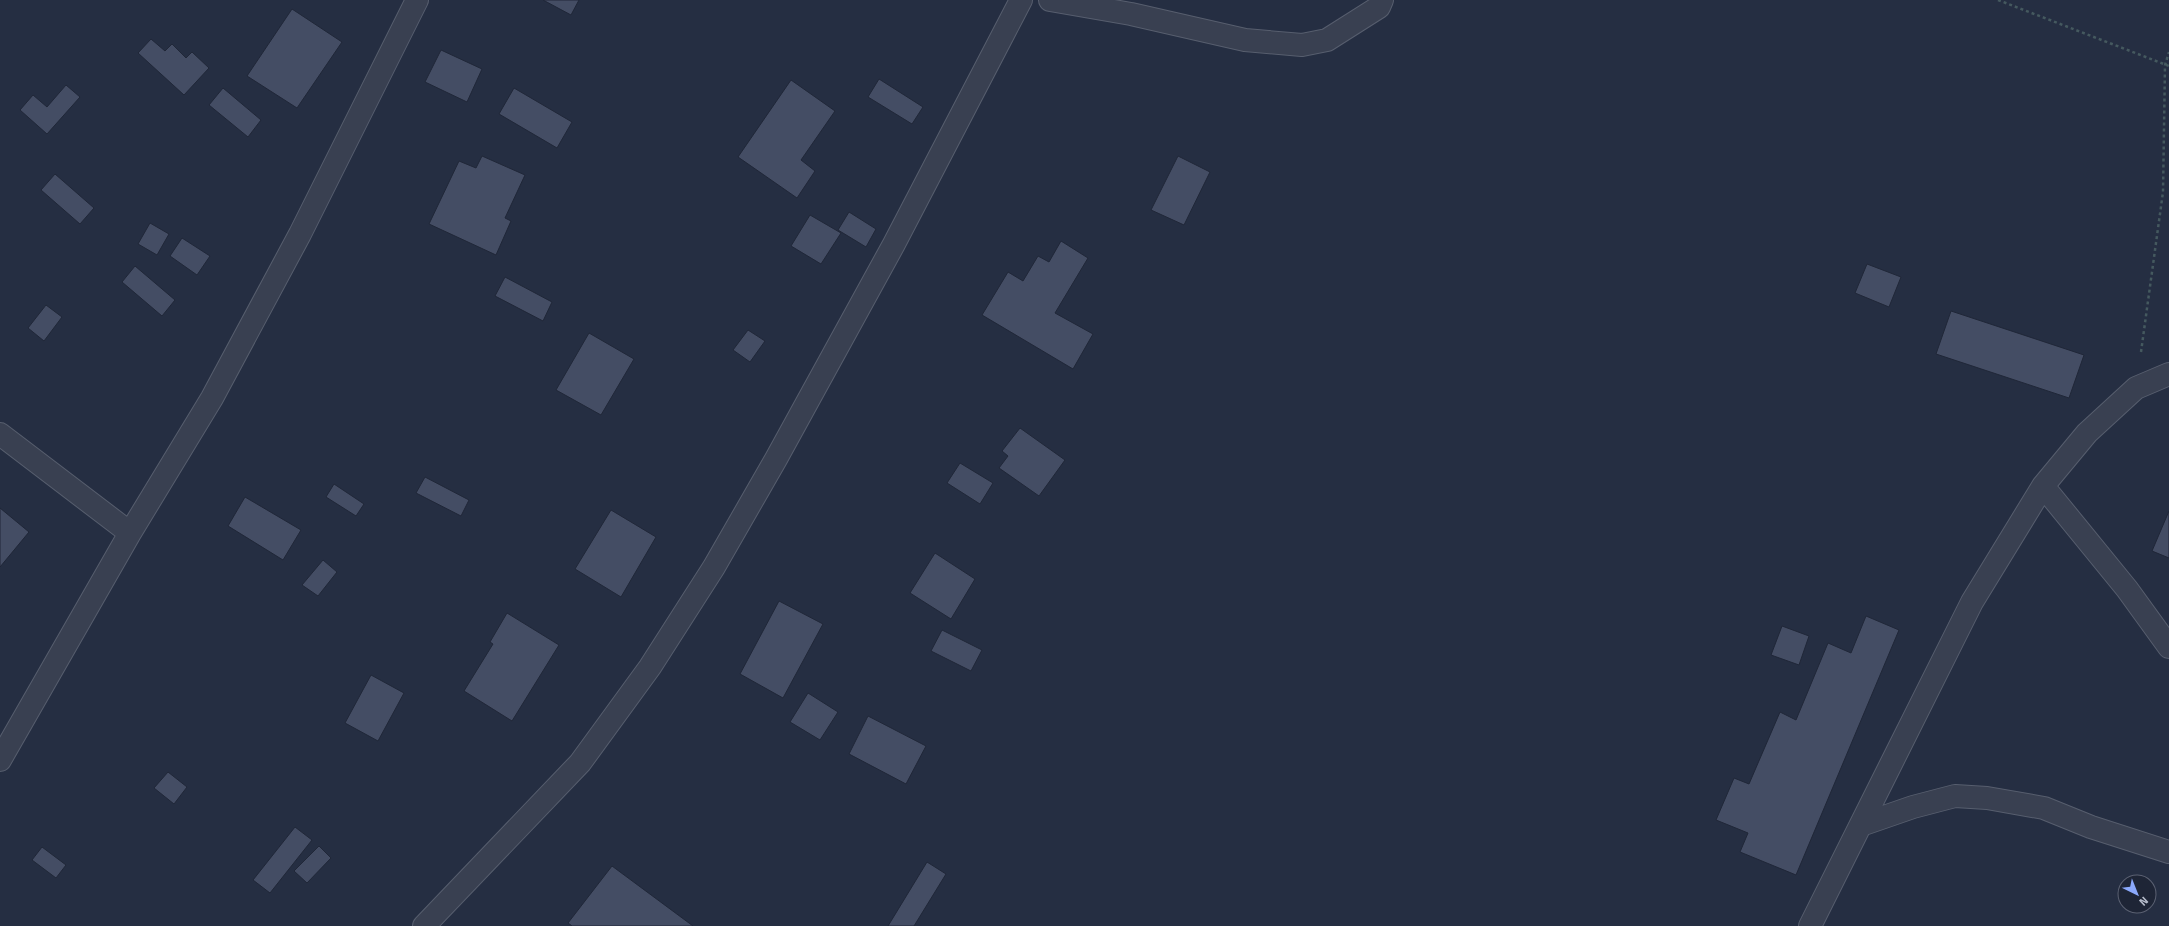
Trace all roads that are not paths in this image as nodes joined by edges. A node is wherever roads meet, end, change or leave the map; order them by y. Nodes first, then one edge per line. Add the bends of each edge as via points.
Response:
1 (1021, 0) edge
2 (1050, 0) edge
3 (1382, 0) edge
4 (409, 2) edge
5 (2169, 374) edge
6 (0, 434) edge
7 (2043, 486) junction
8 (130, 534) junction
9 (2169, 647) edge
10 (0, 760) edge
11 (1861, 825) junction
12 (2169, 852) edge
13 (424, 926) edge
14 (1810, 926) edge

1 - 13 street via 894,244 776,459 714,567 650,667 580,762
2 - 3 street via 1131,14 1245,40 1302,45 1327,40 1379,8
4 - 8 street via 300,234 212,398
5 - 7 street via 2136,388 2087,433
6 - 8 street
7 - 9 street via 2127,590
7 - 11 street via 1972,602
8 - 10 street
11 - 12 street via 1955,796 1987,798 2044,808
11 - 14 street

